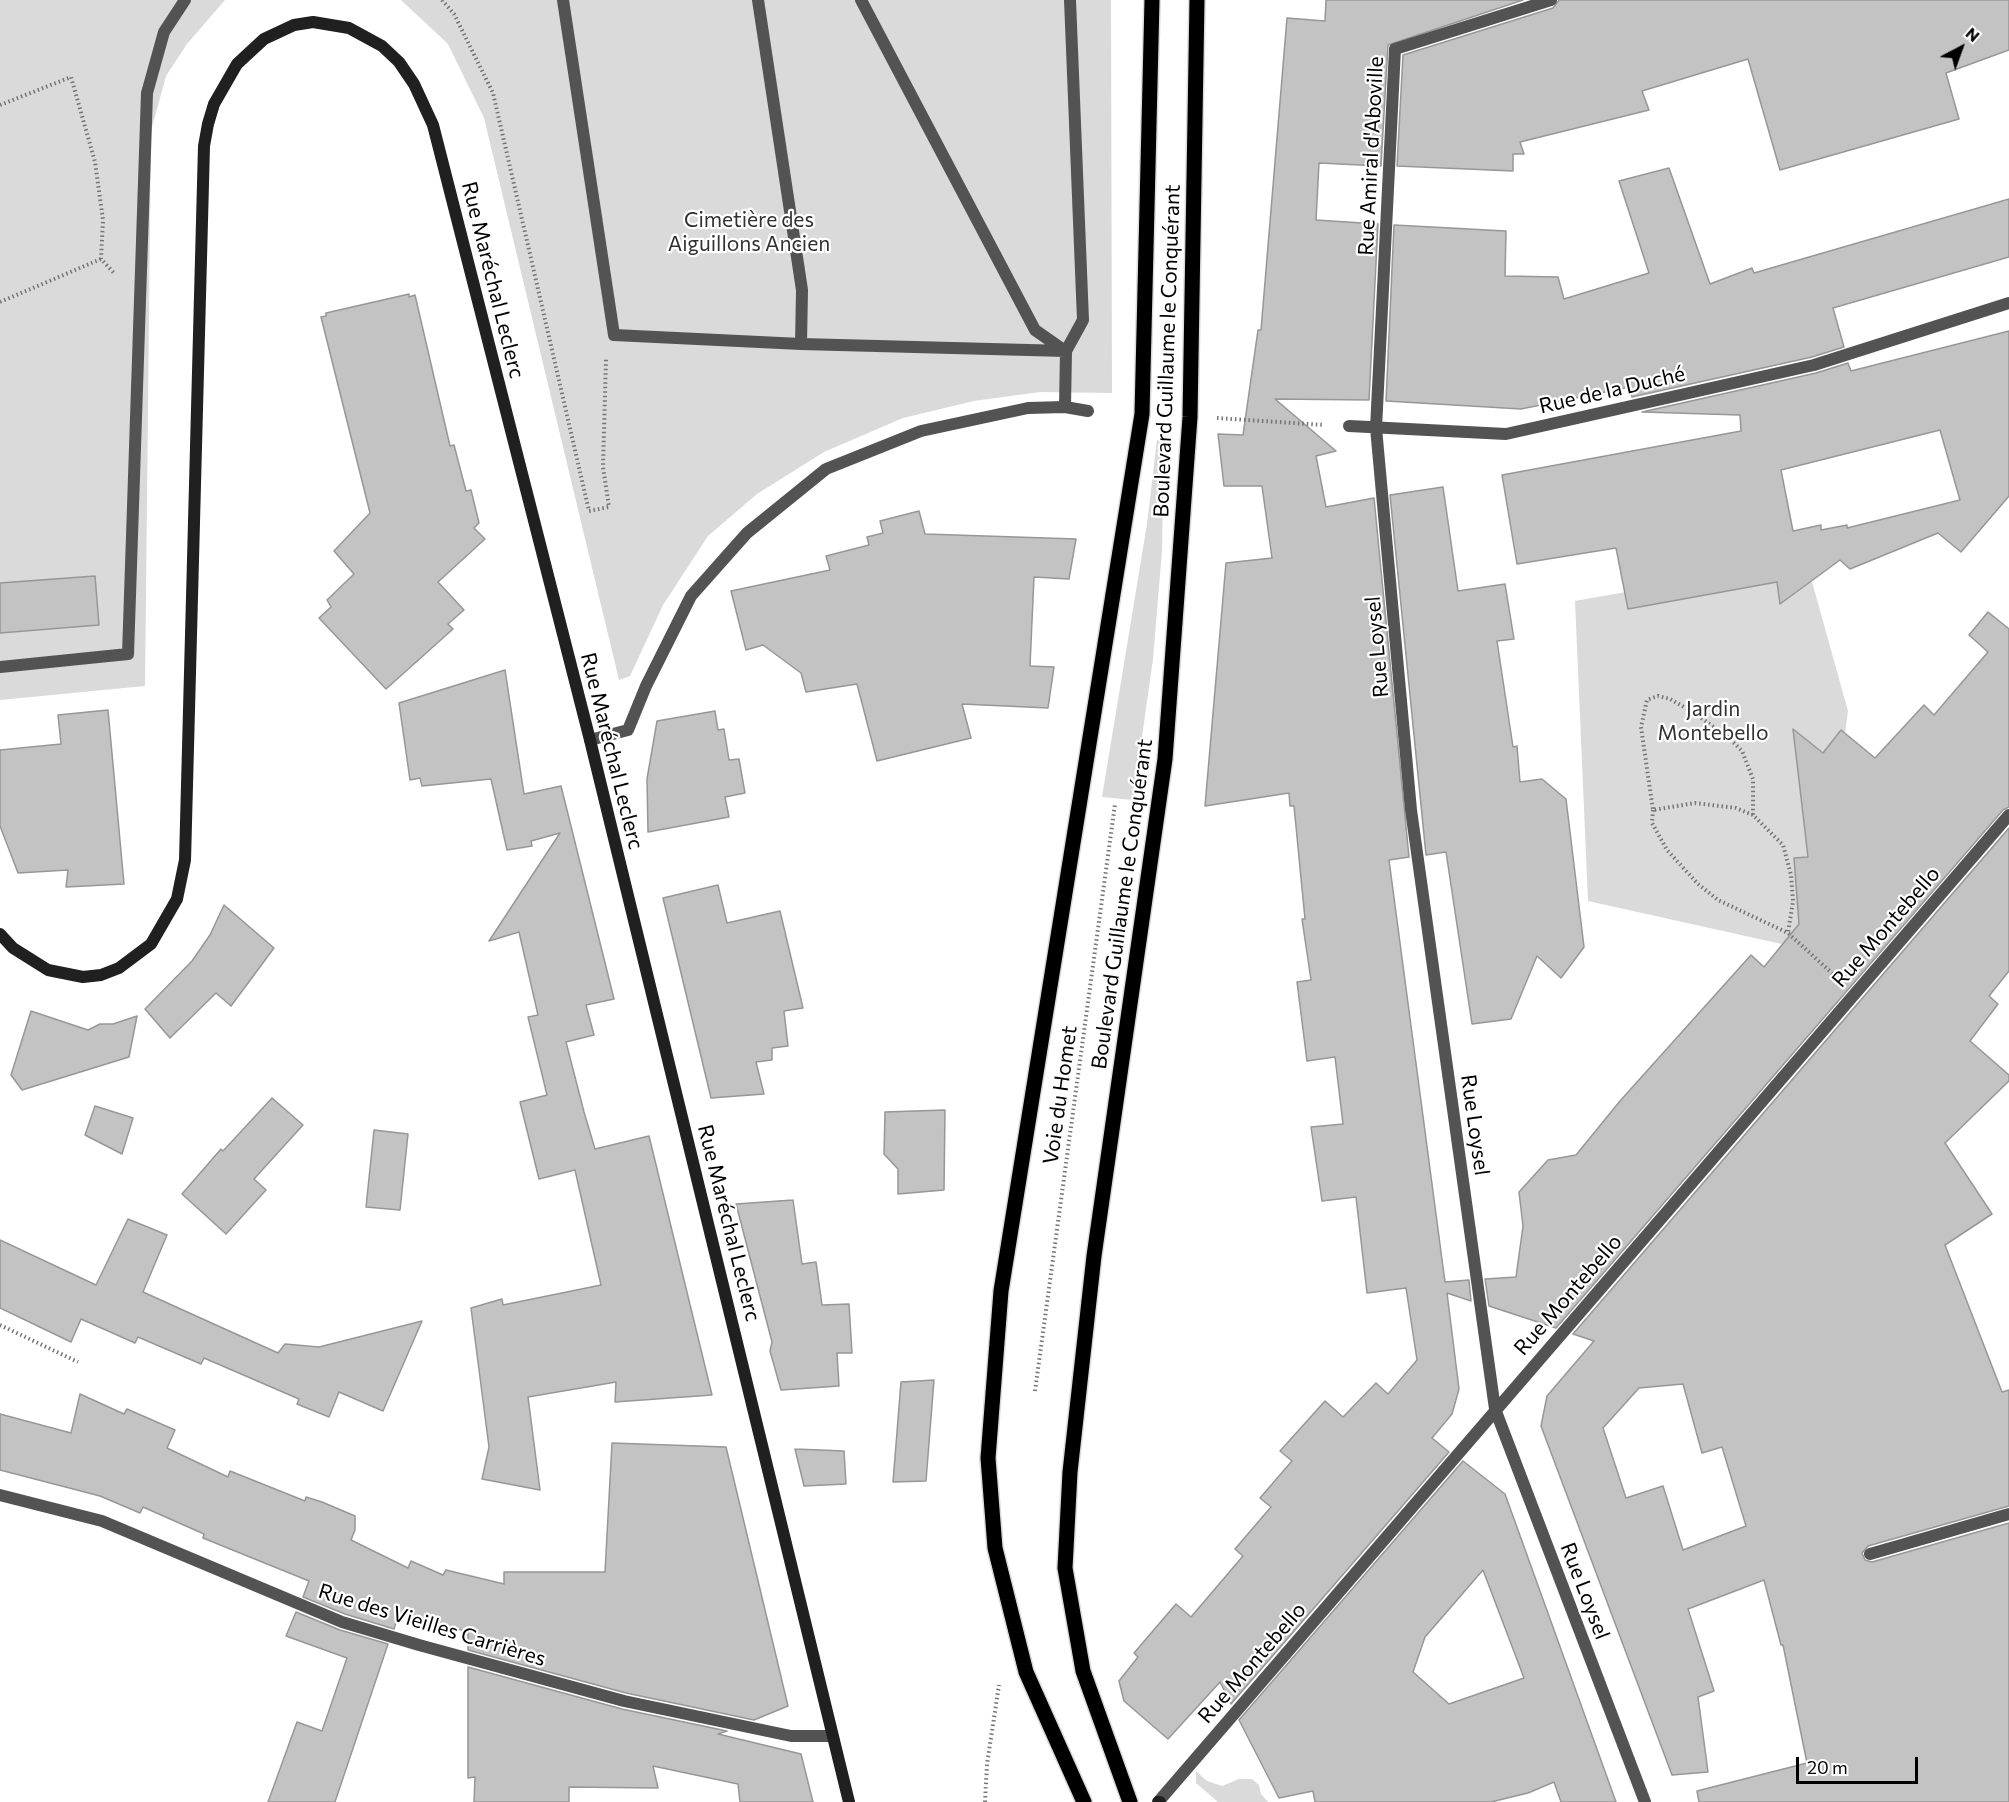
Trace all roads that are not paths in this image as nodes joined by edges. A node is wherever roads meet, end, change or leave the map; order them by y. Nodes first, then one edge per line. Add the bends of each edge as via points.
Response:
1 (185, 0) edge
2 (563, 0) edge
3 (758, 0) edge
4 (861, 0) edge
5 (1070, 0) edge
6 (1152, 0) edge
7 (1197, 0) edge
8 (1551, 0) edge
9 (2009, 303) edge
10 (801, 344) junction
11 (1066, 351) junction
12 (1065, 407) junction
13 (1088, 411) dead end
14 (1349, 426) road end
15 (1376, 428) junction
16 (0, 667) edge
17 (590, 740) junction
18 (2009, 815) edge
19 (0, 934) edge
20 (1495, 1409) junction
21 (0, 1495) edge
22 (2009, 1514) edge
23 (1870, 1554) dead end
24 (832, 1736) junction
25 (849, 1802) edge
26 (1084, 1802) edge
27 (1130, 1802) edge
28 (1159, 1802) edge
29 (1645, 1802) edge

1 - 16 street via 164,32 147,93 128,654
2 - 10 street via 614,335
3 - 10 street via 802,290
4 - 11 street via 1035,330
5 - 11 street via 1083,320
6 - 26 main road, Boulevard Guillaume le Conquérant via 1142,414 1001,1291 988,1446 995,1548 1026,1672
7 - 27 main road, Boulevard Guillaume le Conquérant via 1191,417 1164,759 1094,1256 1070,1472 1065,1568 1083,1671
8 - 15 street, Rue Amiral d'Aboville via 1395,49
9 - 15 street, Rue de la Duché via 1814,365 1506,434
10 - 11 street
11 - 12 street
12 - 13 street
12 - 17 street via 1028,408 921,431 826,469 747,533 691,596 628,730
14 - 15 street, Rue de la Duché
15 - 20 street, Rue Loysel via 1412,810
17 - 19 main road, Rue Maréchal Leclerc via 433,125 414,84 382,46 331,23 294,25 264,39 237,64 214,104 204,146 185,848 177,899 151,944 119,968 101,975 83,977 48,970 13,948
17 - 24 main road, Rue Maréchal Leclerc
18 - 20 street, Rue Montebello
20 - 28 street, Rue Montebello
20 - 29 street, Rue Loysel
21 - 24 street, Rue des Vieilles Carrières via 102,1521 342,1622 419,1645 624,1701 791,1736
22 - 23 street
24 - 25 main road, Rue Maréchal Leclerc

